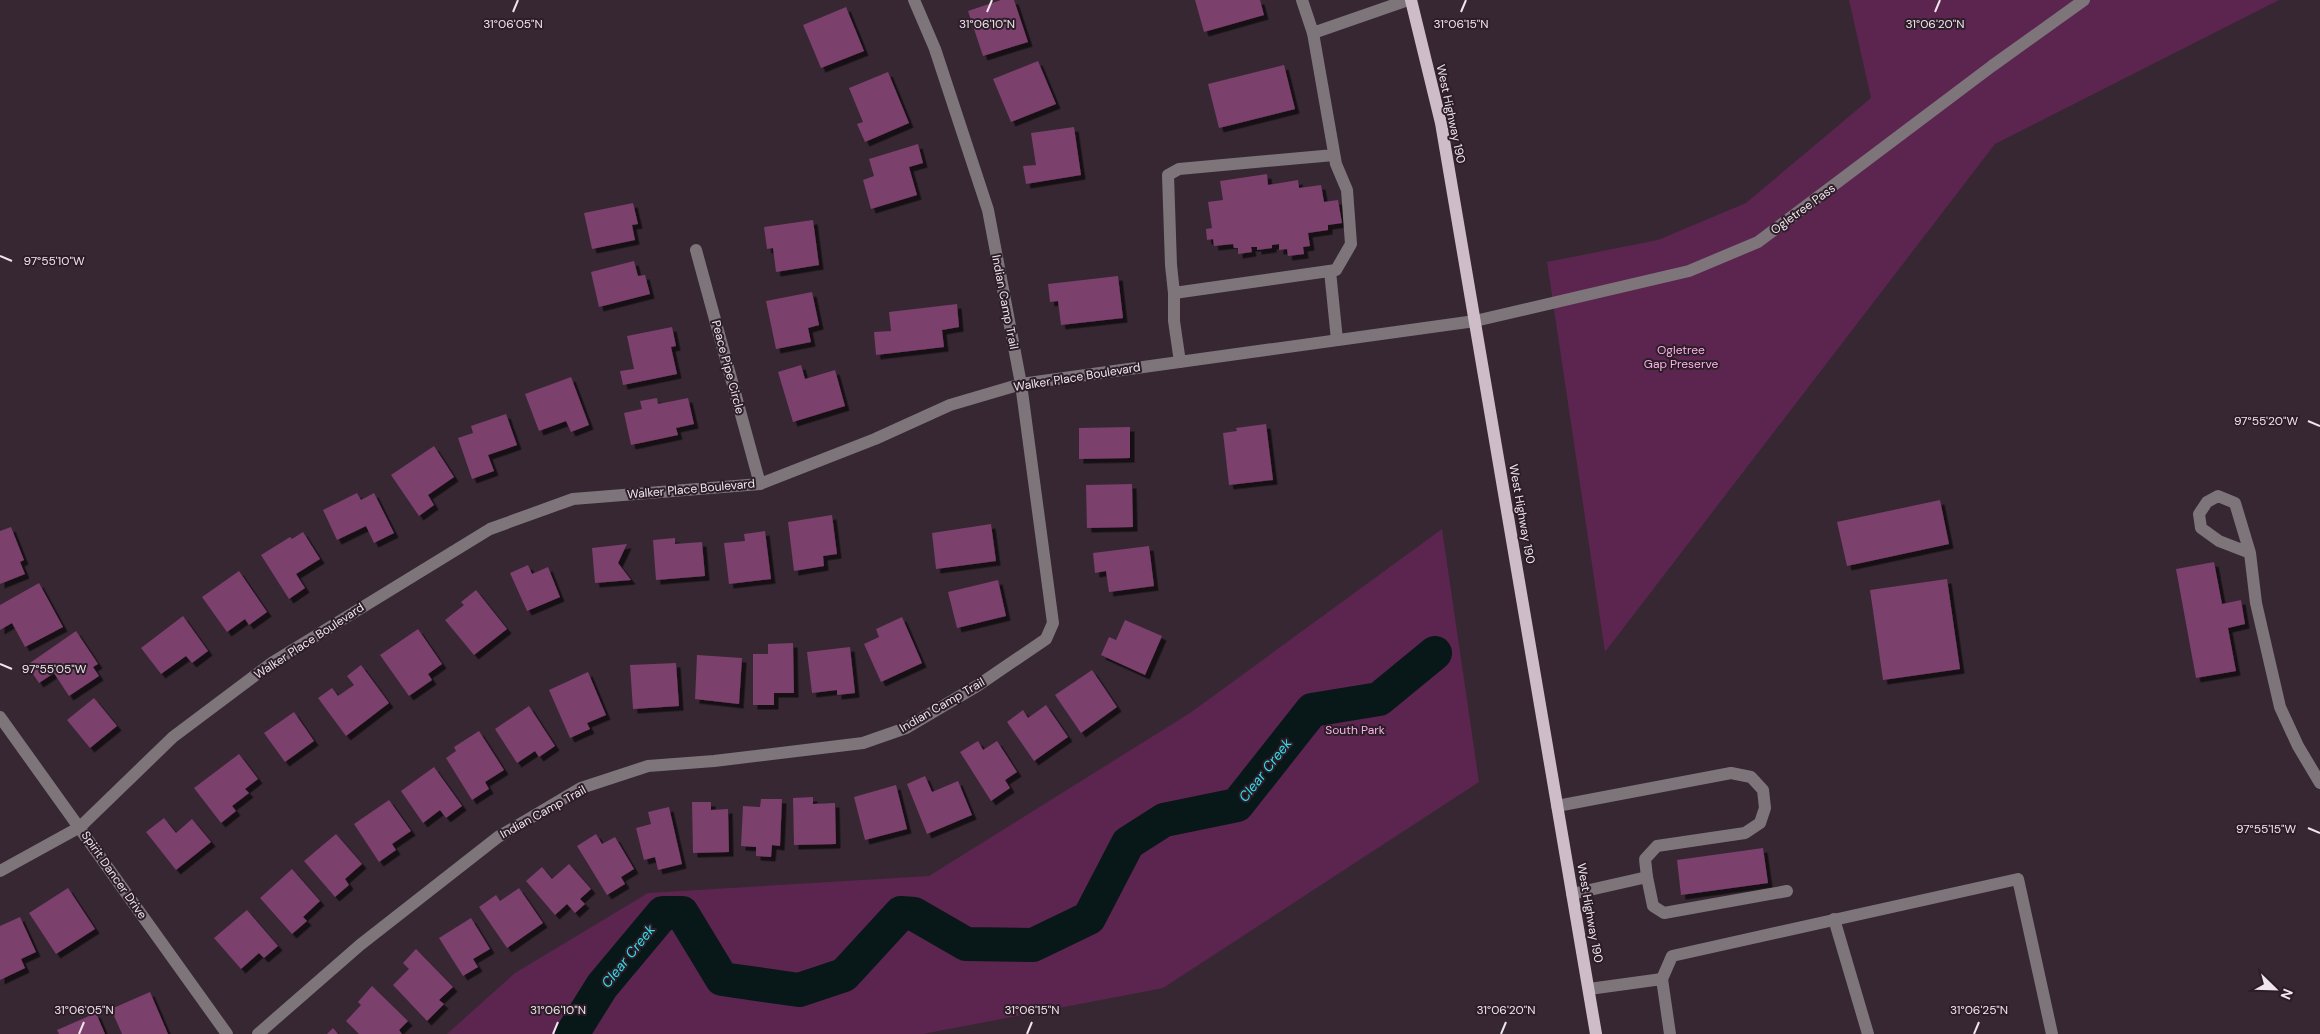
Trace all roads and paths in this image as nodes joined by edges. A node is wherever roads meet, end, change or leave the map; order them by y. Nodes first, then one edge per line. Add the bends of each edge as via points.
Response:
1 (914, 0) edge
2 (1302, 0) edge
3 (1410, 0) edge
4 (2084, 0) edge
5 (1313, 33) junction
6 (1334, 155) junction
7 (696, 250) dead end
8 (1330, 271) junction
9 (1174, 293) junction
10 (1475, 321) junction
11 (1337, 340) junction
12 (1180, 362) junction
13 (1021, 384) junction
14 (760, 484) junction
15 (2250, 553) junction
16 (0, 717) edge
17 (2320, 783) edge
18 (1557, 806) junction
19 (80, 827) junction
20 (0, 871) edge
21 (1647, 878) junction
22 (1787, 891) dead end
23 (1572, 894) junction
24 (1834, 919) junction
25 (1662, 979) junction
26 (1589, 989) junction
27 (227, 1034) edge
28 (258, 1034) edge
29 (1596, 1034) edge
30 (1670, 1034) edge
31 (1868, 1034) edge
32 (2052, 1034) edge

1 - 13 street, Indian Camp Trail via 935,49 988,210
2 - 5 street
3 - 5 street
3 - 10 main road, West Highway 190 via 1441,123
4 - 10 street, Ogletree Pass via 1758,242 1689,271
5 - 6 street
6 - 8 street via 1347,190 1351,244 1336,270
6 - 9 street via 1179,169 1168,175
7 - 14 street, Peace Pipe Circle
8 - 9 street
8 - 11 street
9 - 12 street
10 - 11 street, Walker Place Boulevard
10 - 18 main road, West Highway 190
11 - 12 street, Walker Place Boulevard
12 - 13 street, Walker Place Boulevard
13 - 14 street, Walker Place Boulevard via 950,405 875,439
13 - 28 street, Indian Camp Trail via 1053,623 1046,639 977,686 906,728 862,743 648,766 581,788 498,837 360,945
14 - 19 street, Walker Place Boulevard via 573,500 490,529 273,662 173,737
15 - 15 street via 2235,503 2218,496 2207,502 2199,514 2201,528 2219,541
15 - 17 street via 2256,603 2280,707
16 - 19 street, Spirit Dancer Drive
18 - 21 street via 1731,773 1751,777 1763,790 1765,808 1760,823 1746,833 1657,846 1645,859
18 - 23 main road, West Highway 190
19 - 20 street, Walker Place Boulevard
19 - 27 street, Spirit Dancer Drive
21 - 22 street via 1652,906 1664,913
21 - 23 street
23 - 26 main road, West Highway 190
24 - 25 street via 1672,956
24 - 31 street
24 - 32 street via 2018,879
25 - 26 street
25 - 30 street
26 - 29 main road, West Highway 190

